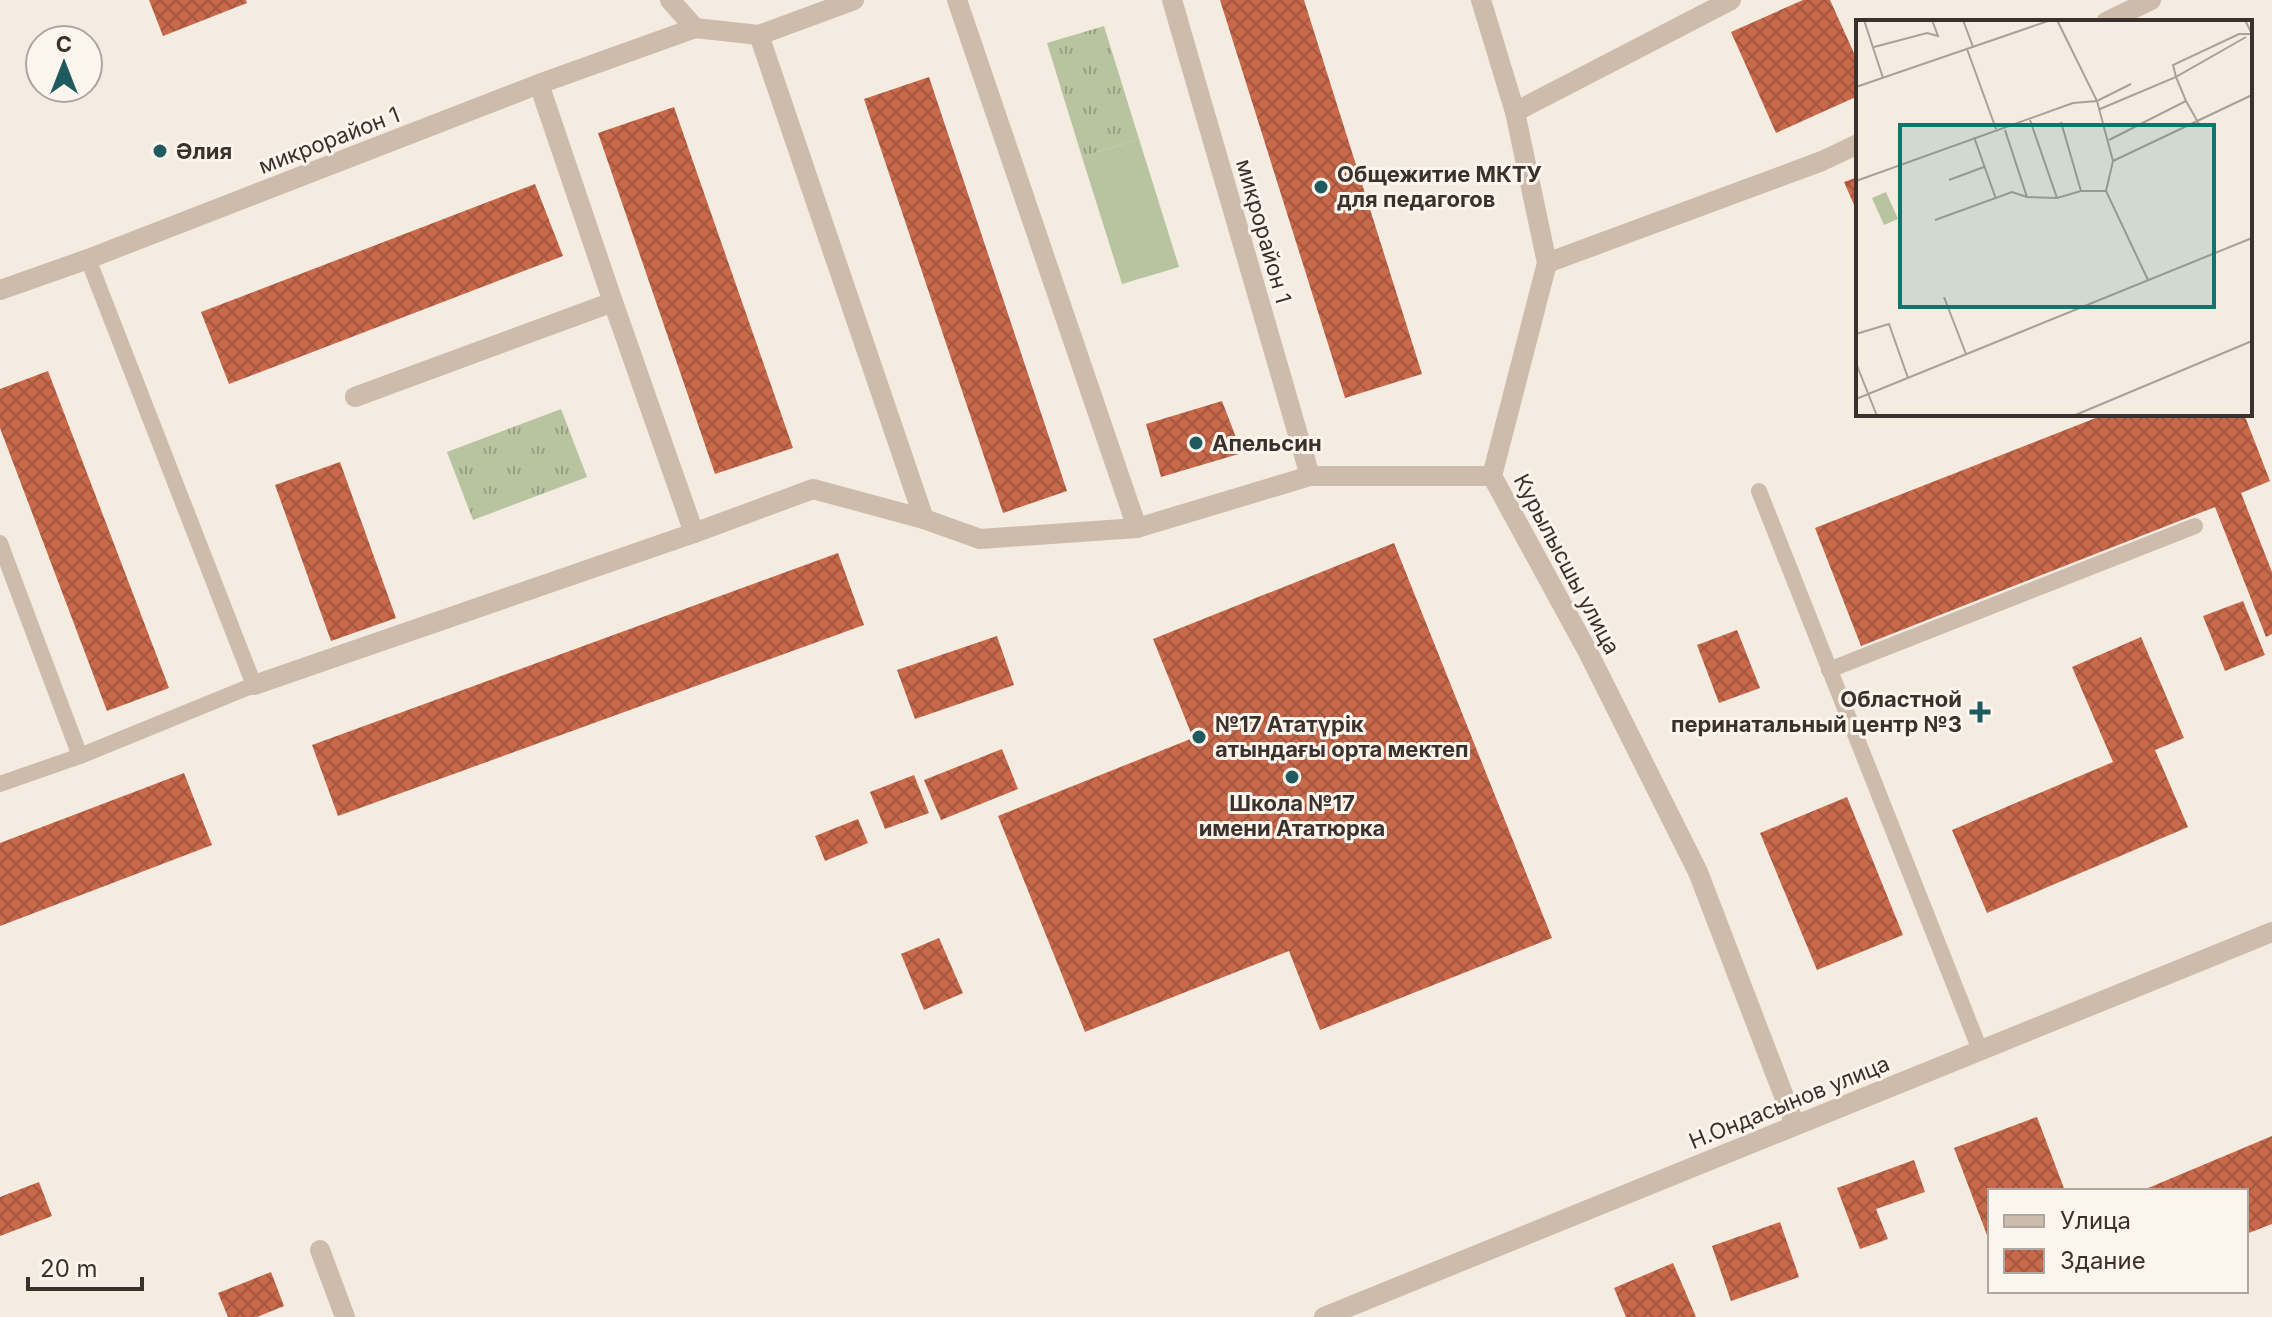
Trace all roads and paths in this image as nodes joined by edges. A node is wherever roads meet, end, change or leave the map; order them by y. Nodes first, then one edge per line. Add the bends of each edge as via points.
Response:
1 (670, 0) edge
2 (854, 0) edge
3 (957, 0) edge
4 (1172, 0) edge
5 (1481, 0) edge
6 (1731, 0) edge
7 (2151, 0) edge
8 (2110, 20) edge
9 (695, 28) junction
10 (759, 35) junction
11 (539, 84) junction
12 (1515, 112) junction
13 (1856, 145) edge
14 (88, 259) junction
15 (1547, 263) junction
16 (0, 290) edge
17 (613, 302) junction
18 (355, 397) dead end
19 (1310, 476) junction
20 (1492, 476) junction
21 (1759, 491) dead end
22 (924, 519) junction
23 (2195, 526) dead end
24 (1137, 528) junction
25 (694, 533) junction
26 (0, 543) edge
27 (1829, 670) junction
28 (254, 685) junction
29 (80, 756) junction
30 (0, 784) edge
31 (2272, 932) edge
32 (1980, 1050) junction
33 (1795, 1125) junction
34 (320, 1250) dead end
35 (345, 1317) edge
36 (1324, 1317) edge

1 - 9 street
2 - 10 street
3 - 24 street
4 - 19 street, микрорайон 1
5 - 12 street, Курылысшы улица
6 - 12 street
7 - 8 street
9 - 10 street
9 - 11 street, микрорайон 1
10 - 22 street
11 - 14 street, микрорайон 1
11 - 17 street
12 - 15 street, Курылысшы улица
13 - 15 street
14 - 16 street, микрорайон 1
14 - 28 lane
15 - 20 street, Курылысшы улица
17 - 18 street
17 - 25 street
19 - 20 street
19 - 24 street
20 - 33 street, Курылысшы улица via 1698,872
21 - 27 lane
22 - 24 street via 980,539
22 - 25 street via 813,489
23 - 27 lane
25 - 28 street
26 - 29 lane
27 - 32 lane
28 - 29 lane
29 - 30 lane
31 - 32 street, Н.Ондасынов улица
32 - 33 street, Н.Ондасынов улица
33 - 36 street, Н.Ондасынов улица
34 - 35 street

